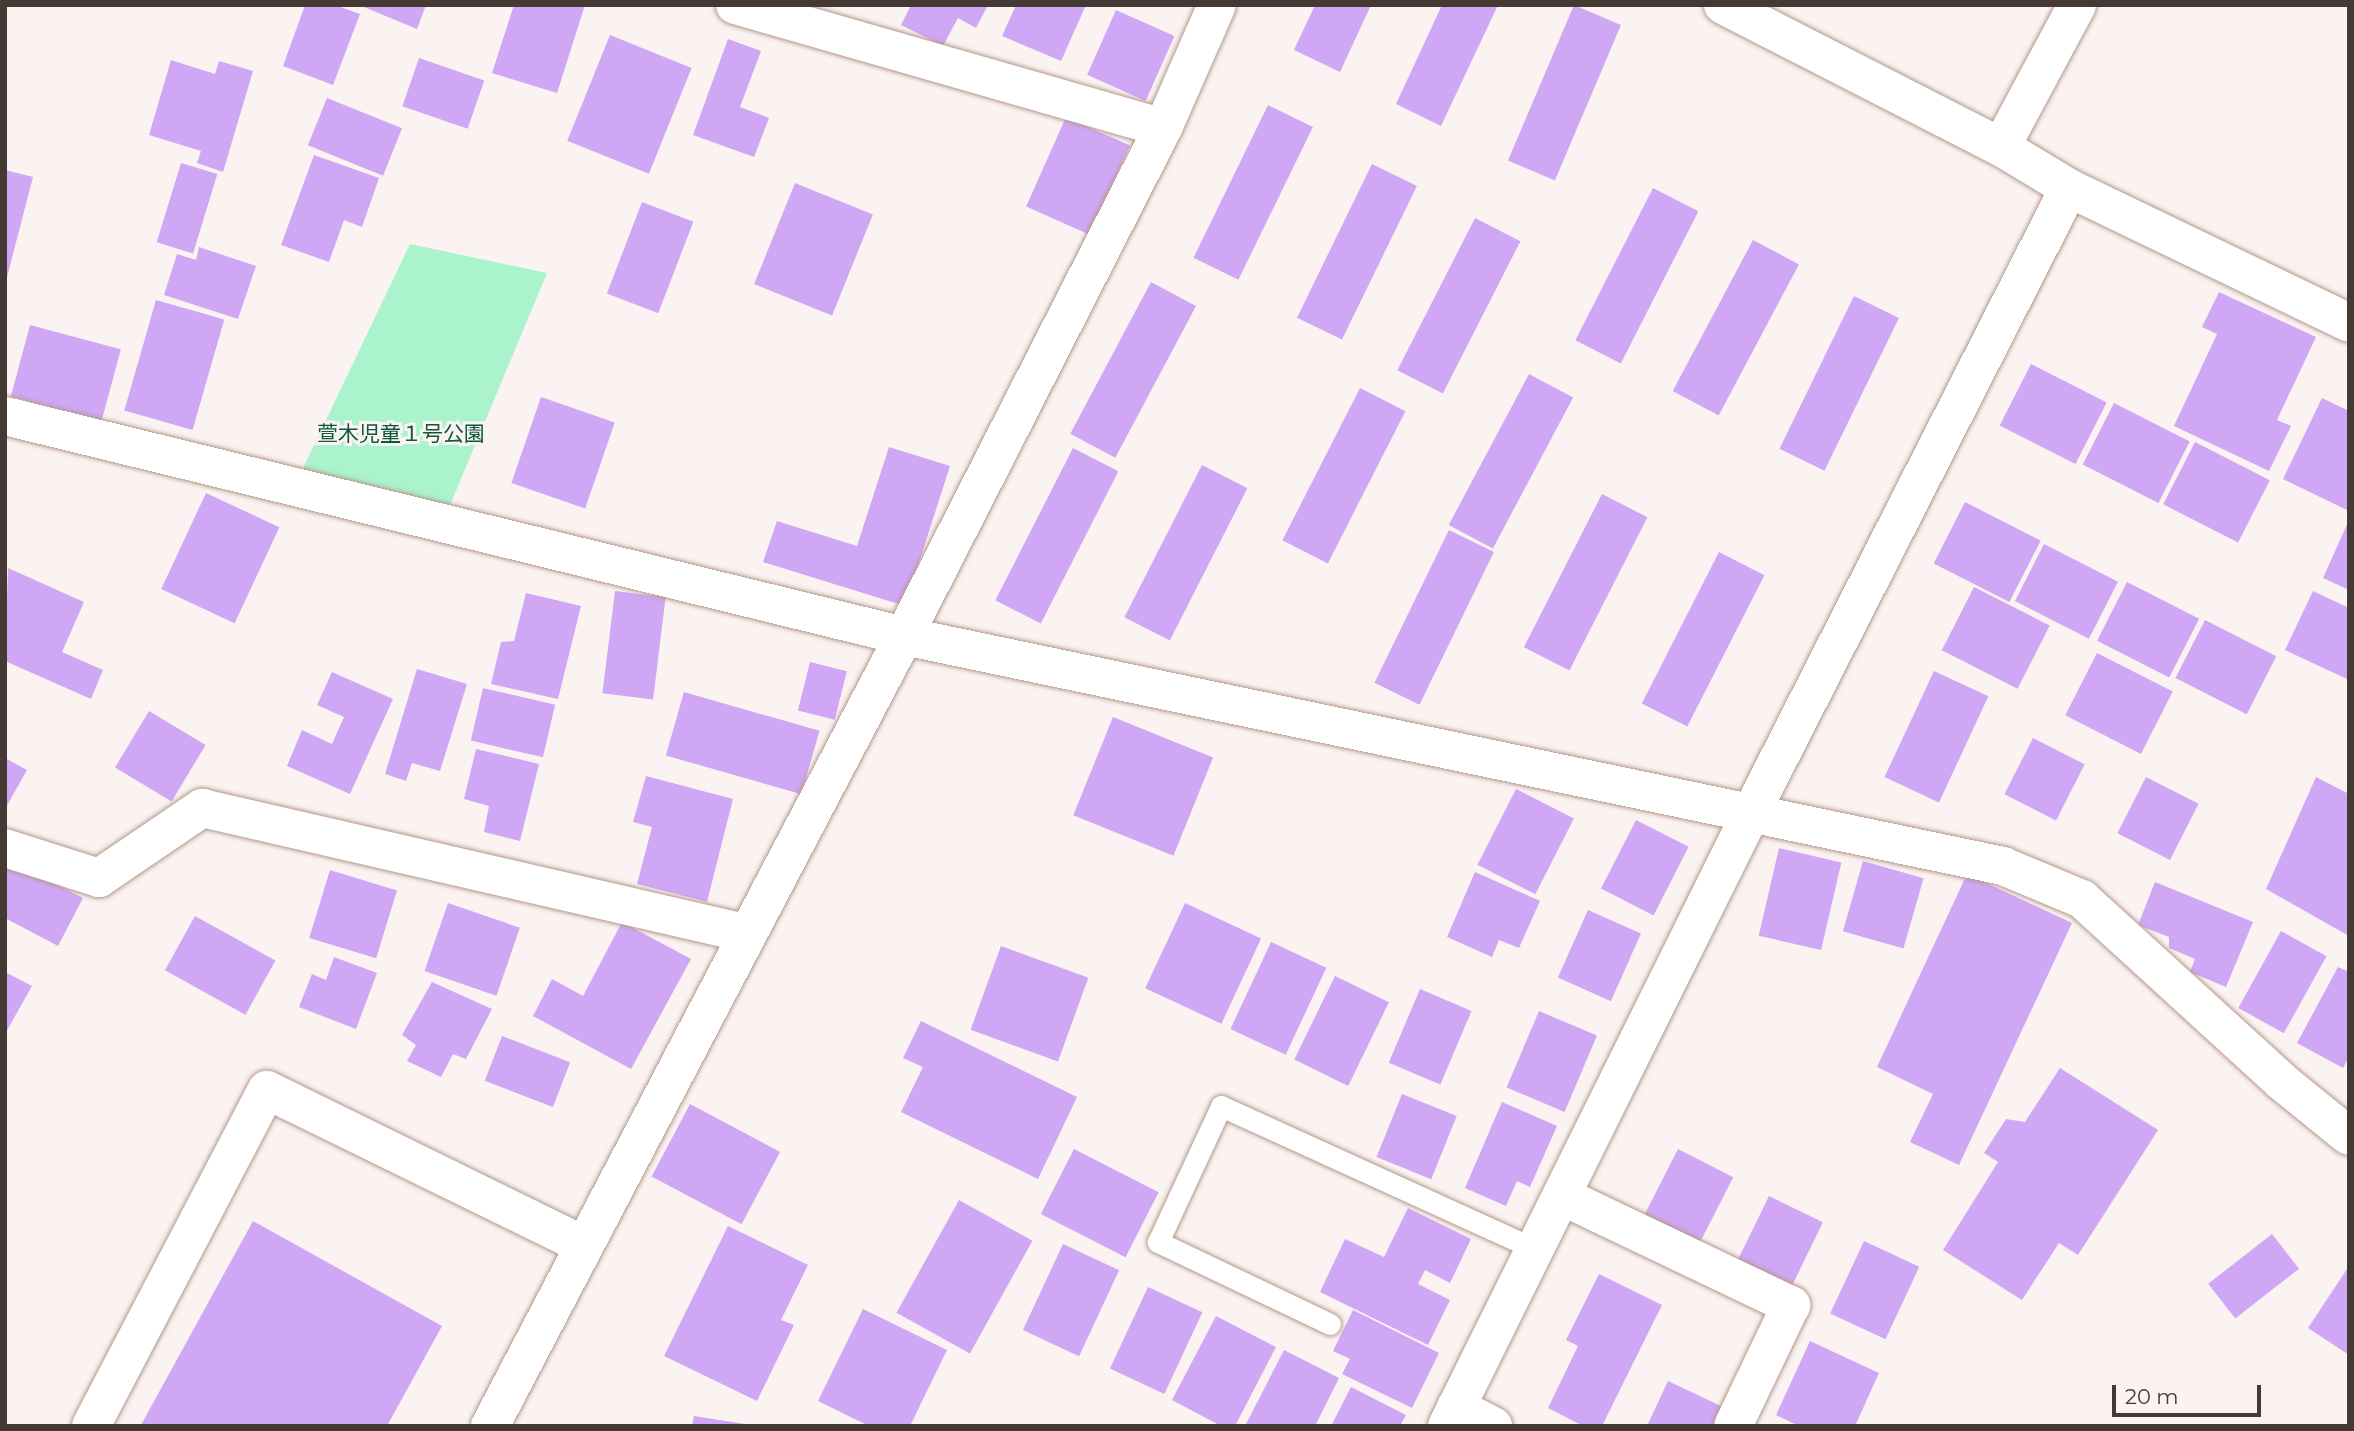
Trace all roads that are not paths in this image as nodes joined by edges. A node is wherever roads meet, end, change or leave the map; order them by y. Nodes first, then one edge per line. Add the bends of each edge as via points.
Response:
1 (735, 5) edge
2 (1217, 5) edge
3 (1723, 5) edge
4 (2077, 5) edge
5 (1163, 128) junction
6 (2001, 148) junction
7 (2069, 188) junction
8 (2349, 323) edge
9 (5, 416) edge
10 (904, 636) junction
11 (1751, 813) junction
12 (5, 848) edge
13 (745, 933) junction
14 (2349, 1136) edge
15 (1562, 1196) junction
16 (582, 1244) junction
17 (1535, 1249) junction
18 (1330, 1325) dead end
19 (1451, 1417) edge
20 (91, 1426) edge
21 (490, 1426) edge
22 (1493, 1426) edge
23 (1733, 1426) edge

1 - 5 street
2 - 5 street
3 - 6 street
4 - 6 street
5 - 10 street
6 - 7 street
7 - 8 street
7 - 11 street
9 - 10 street
10 - 11 street
10 - 13 street
11 - 14 street via 2003,866 2082,899 2281,1082
11 - 15 street
12 - 13 street via 99,878 202,808
13 - 16 street
15 - 17 street
15 - 23 street via 1791,1305
16 - 20 street via 267,1090
16 - 21 street
17 - 18 lane via 1221,1106 1157,1242
17 - 19 street
19 - 22 street

